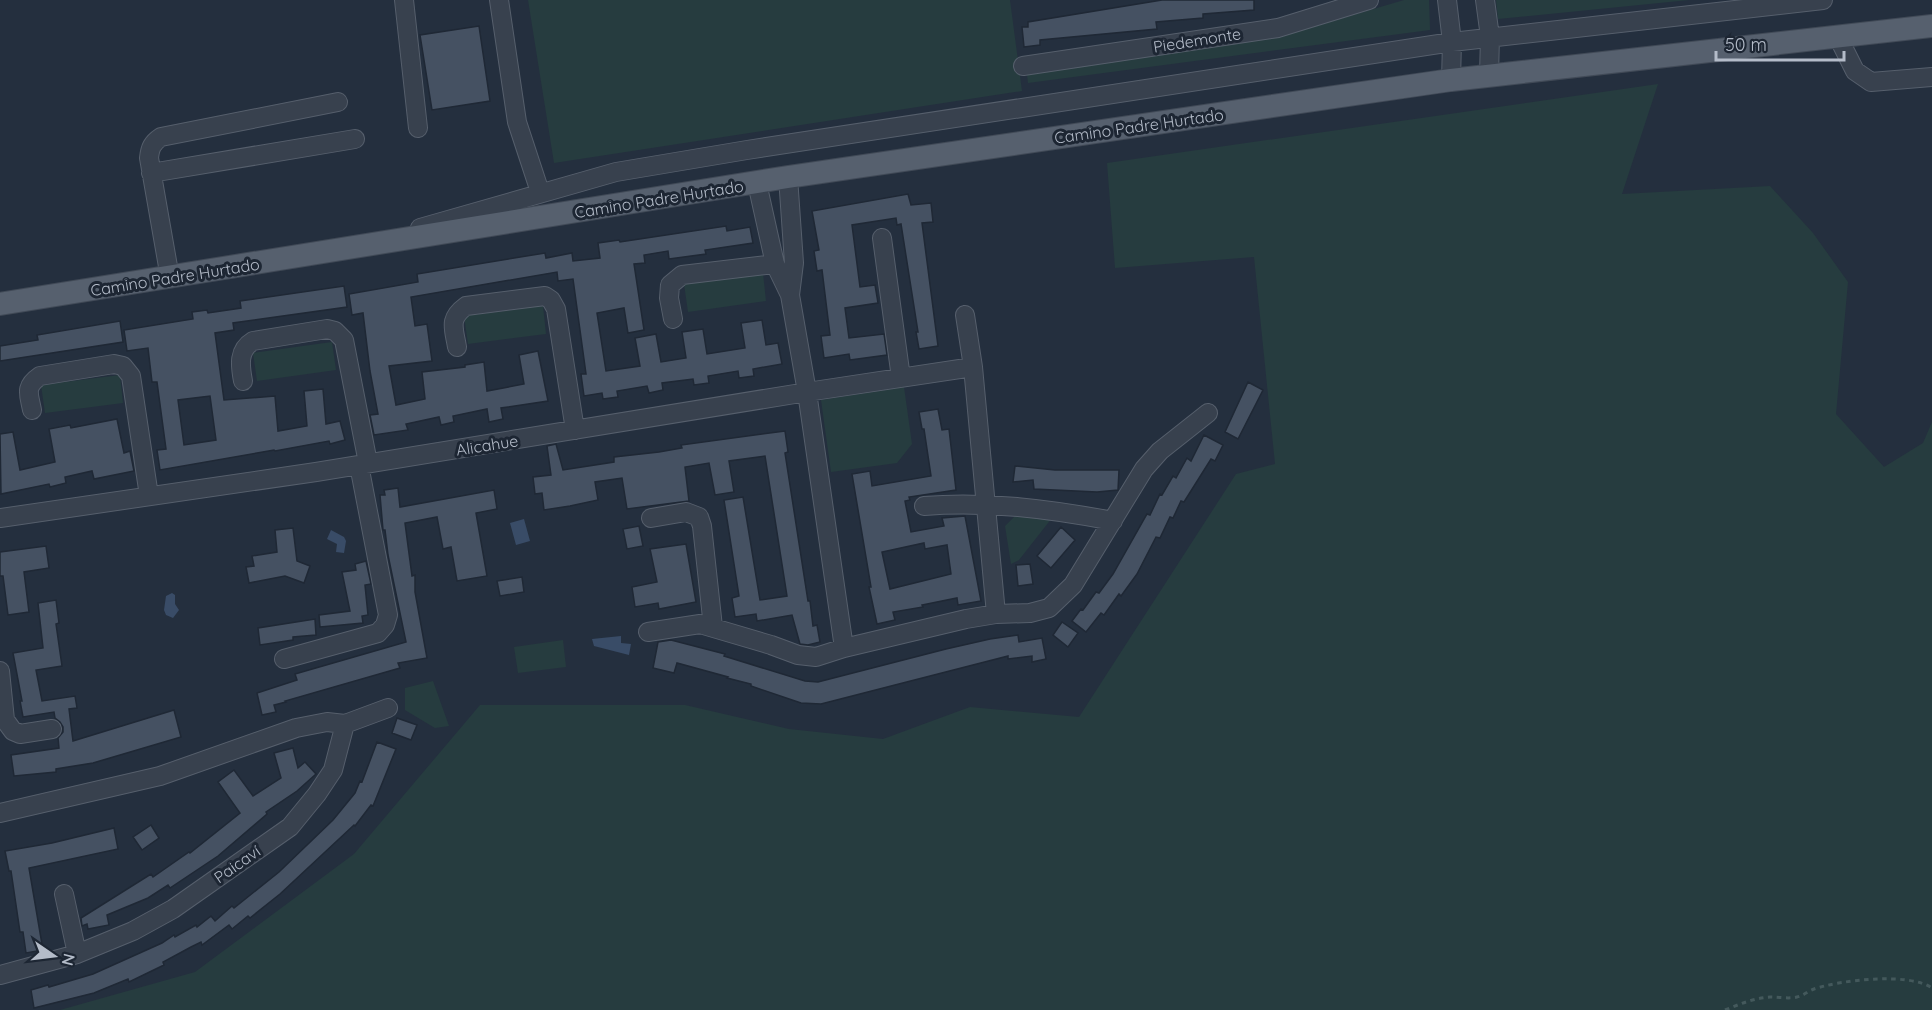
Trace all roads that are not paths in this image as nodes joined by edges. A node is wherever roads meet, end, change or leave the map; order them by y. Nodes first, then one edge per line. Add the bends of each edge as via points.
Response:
1 (404, 0) edge
2 (499, 0) edge
3 (1369, 0) edge
4 (1447, 0) edge
5 (1485, 0) edge
6 (1823, 0) edge
7 (1932, 26) edge
8 (1490, 37) junction
9 (1838, 37) junction
10 (1452, 42) junction
11 (1023, 66) dead end
12 (1489, 75) junction
13 (1932, 77) edge
14 (1451, 80) junction
15 (338, 102) dead end
16 (418, 128) dead end
17 (355, 140) dead end
18 (151, 173) junction
19 (788, 177) junction
20 (757, 183) junction
21 (540, 192) junction
22 (882, 238) dead end
23 (350, 249) junction
24 (775, 264) junction
25 (170, 278) junction
26 (790, 295) junction
27 (0, 304) edge
28 (965, 315) dead end
29 (673, 319) dead end
30 (457, 347) dead end
31 (973, 367) junction
32 (901, 378) junction
33 (243, 381) dead end
34 (807, 392) junction
35 (32, 410) dead end
36 (1208, 413) dead end
37 (575, 430) junction
38 (364, 464) junction
39 (149, 496) junction
40 (987, 504) junction
41 (924, 506) dead end
42 (0, 518) edge
43 (651, 518) dead end
44 (1113, 520) junction
45 (996, 614) junction
46 (713, 627) junction
47 (648, 632) dead end
48 (844, 648) junction
49 (284, 659) dead end
50 (0, 671) edge
51 (388, 708) dead end
52 (345, 723) junction
53 (52, 729) dead end
54 (0, 813) edge
55 (64, 894) dead end
56 (77, 954) junction
57 (0, 975) edge

1 - 16 street
2 - 21 street via 517,122
3 - 11 street, Piedemonte via 1278,28
4 - 10 street
5 - 8 street
6 - 8 street, Camino Padre Hurtado
7 - 9 main road, Camino Padre Hurtado
8 - 10 street, Camino Padre Hurtado
8 - 12 street
9 - 12 main road, Camino Padre Hurtado
9 - 13 street via 1855,71 1871,82
10 - 14 street
10 - 21 street, Camino Padre Hurtado via 747,150 616,172
12 - 14 main road, Camino Padre Hurtado
14 - 19 main road, Camino Padre Hurtado
15 - 18 street via 160,137 150,148
17 - 18 street
18 - 25 street
19 - 20 main road, Camino Padre Hurtado
19 - 26 street via 794,263
20 - 23 main road, Camino Padre Hurtado
20 - 24 street
21 - 23 street, Camino Padre Hurtado
22 - 32 street
23 - 25 main road, Camino Padre Hurtado
24 - 26 street
24 - 29 street via 682,275 670,285
25 - 27 main road, Camino Padre Hurtado
26 - 34 street
28 - 31 street
30 - 37 street via 453,322 455,314 466,306 545,296 556,309
31 - 32 street, Alicahue
31 - 40 street
32 - 34 street, Alicahue
33 - 38 street via 240,367 245,345 327,329 335,331 344,340
34 - 37 street, Alicahue
34 - 48 street
35 - 39 street via 29,388 40,376 114,364 123,366 131,376
36 - 44 street via 1160,451 1144,469
37 - 38 street, Alicahue
38 - 39 street, Alicahue
38 - 49 street via 388,615 386,625 378,633
39 - 42 street, Alicahue
40 - 41 street
40 - 44 street
40 - 45 street
43 - 46 street via 686,512 699,517
44 - 45 street via 1073,585 1048,608
45 - 48 street
46 - 47 street via 699,624
46 - 48 street via 798,655 816,657
50 - 53 street via 8,726 20,734
51 - 52 street
52 - 54 street via 296,728 160,776
52 - 56 street, Paicaví via 333,770 290,827 173,909
55 - 56 street
56 - 57 street, Paicaví

